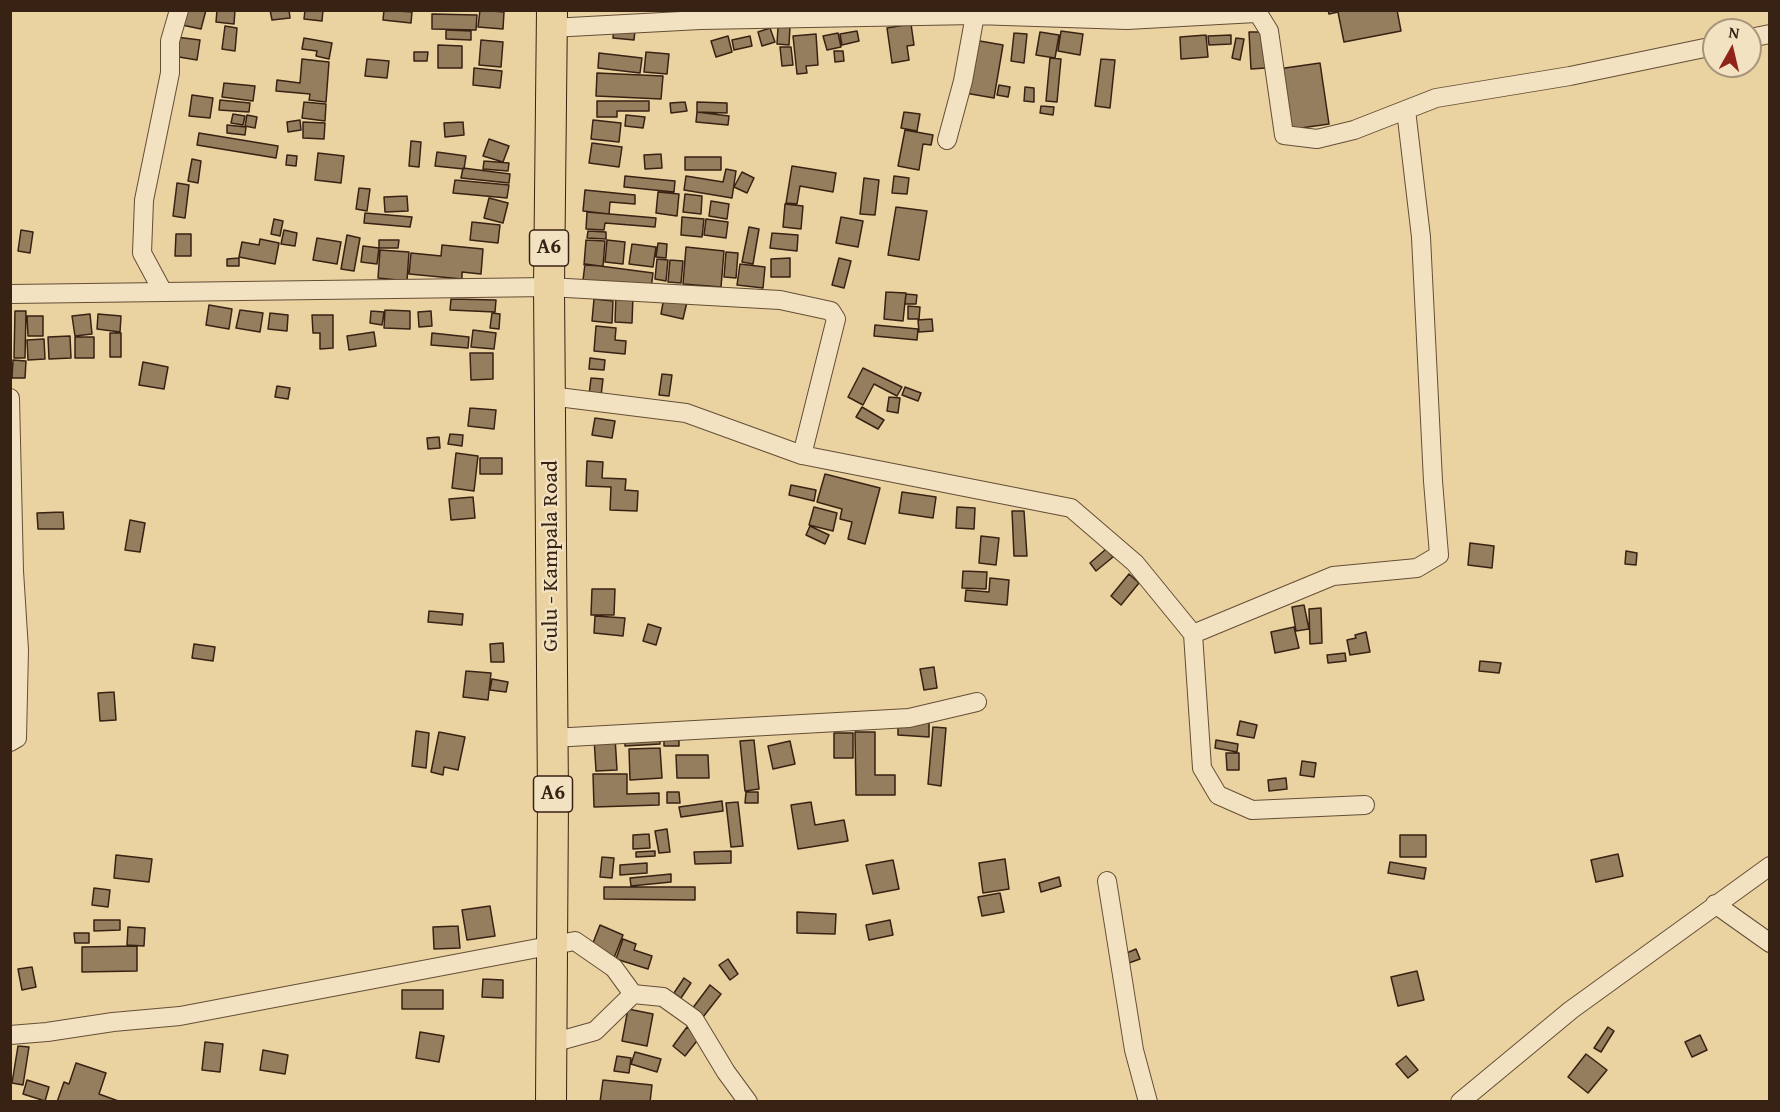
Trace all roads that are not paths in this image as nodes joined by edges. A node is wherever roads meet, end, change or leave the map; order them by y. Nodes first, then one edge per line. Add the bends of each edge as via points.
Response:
1 (179, 10) edge
2 (1256, 12) edge
3 (975, 15) junction
4 (552, 19) edge
5 (1702, 48) edge
6 (1406, 110) junction
7 (947, 140) dead end
8 (549, 287) junction
9 (163, 292) junction
10 (10, 294) edge
11 (550, 396) junction
12 (10, 398) edge
13 (802, 455) junction
14 (1193, 634) junction
15 (978, 702) dead end
16 (552, 738) junction
17 (10, 742) edge
18 (1365, 806) dead end
19 (1770, 866) edge
20 (1107, 881) dead end
21 (1715, 904) junction
22 (1770, 943) edge
23 (552, 944) junction
24 (633, 994) junction
25 (10, 1035) edge
26 (552, 1043) junction
27 (551, 1101) edge
28 (748, 1101) edge
29 (1148, 1101) edge
30 (1460, 1101) edge

1 - 9 street via 170,41 170,73 144,201 142,253
2 - 3 street via 1127,20
2 - 6 street via 1269,31 1284,135 1317,138 1354,130
3 - 4 street
3 - 7 street
4 - 8 main road, Gulu - Kampala Road / A6
5 - 6 street via 1436,98
6 - 14 street via 1421,237 1439,555 1417,568 1333,576
8 - 9 street
8 - 11 main road, Gulu - Kampala Road / A6
8 - 13 street via 780,300 831,312 836,320
9 - 10 street
11 - 13 street via 686,413
11 - 16 main road, Gulu - Kampala Road / A6
12 - 17 street via 19,650 17,738
13 - 14 street via 1071,507 1135,563
14 - 18 street via 1202,768 1218,795 1252,810
15 - 16 street via 909,718
16 - 23 main road, Gulu - Kampala Road / A6
19 - 21 street
20 - 29 street via 1134,1050
21 - 22 street
21 - 30 street via 1571,1010
23 - 24 street via 575,941 614,968
23 - 25 street via 180,1016
23 - 26 main road, Gulu - Kampala Road / A6
24 - 26 street via 595,1031
24 - 28 street via 663,997 694,1019
26 - 27 main road, Gulu - Kampala Road / A6

